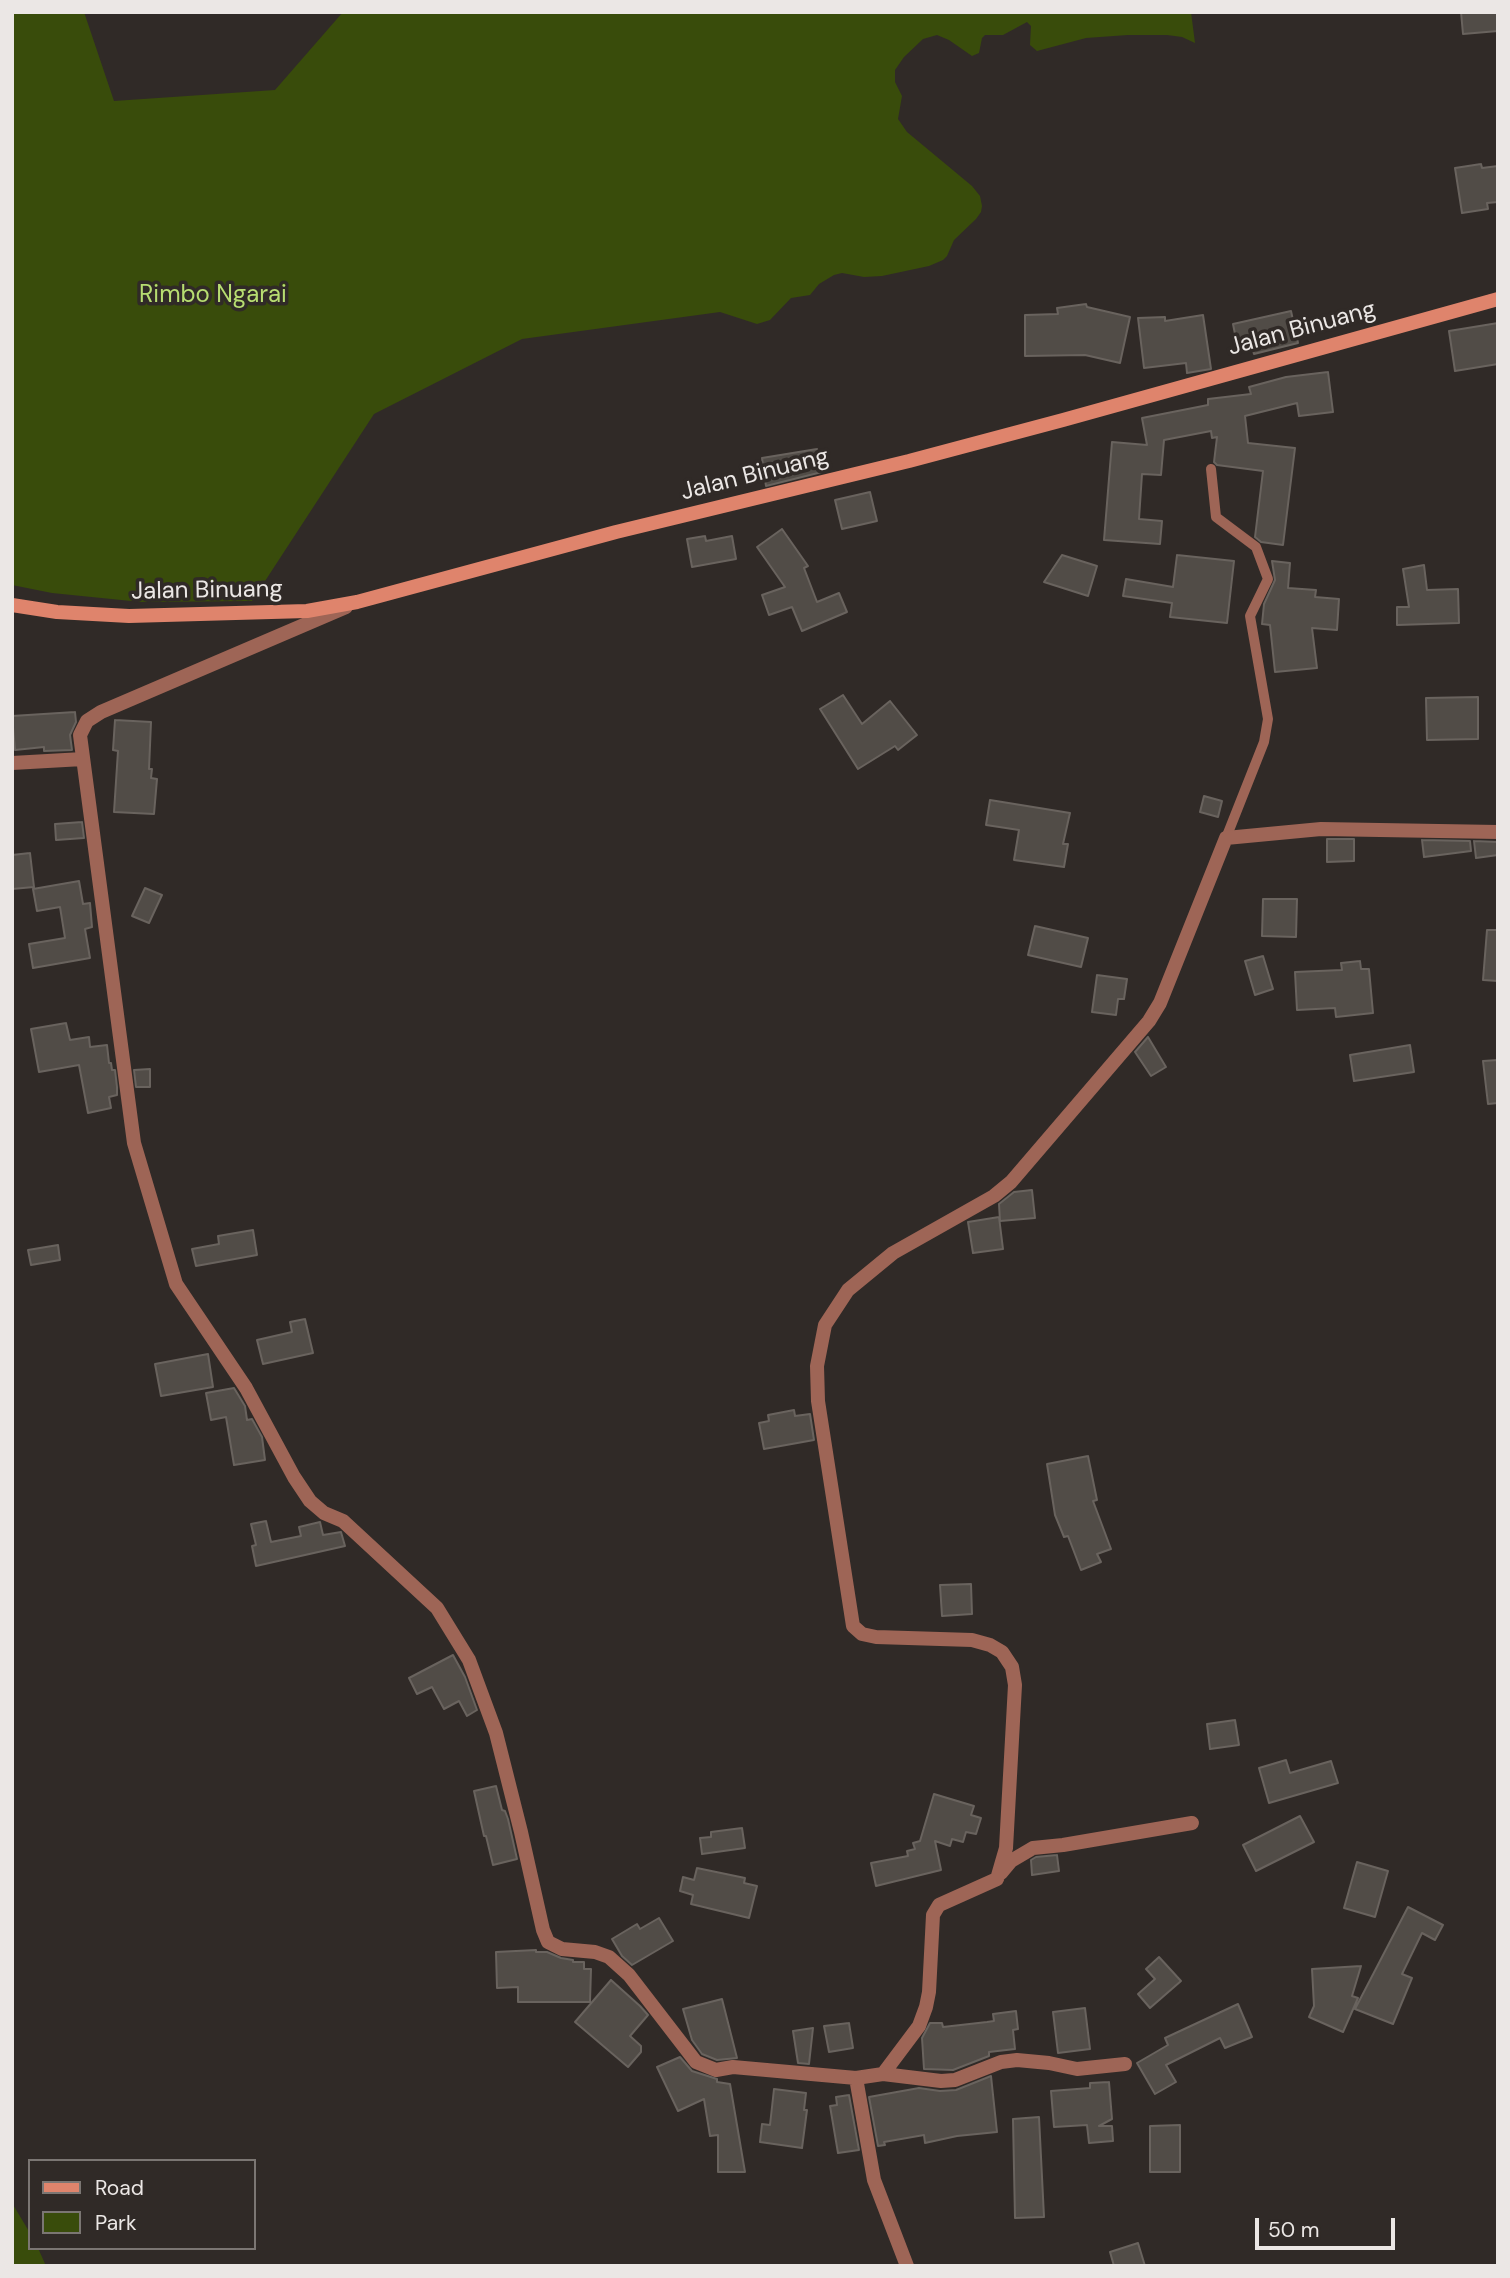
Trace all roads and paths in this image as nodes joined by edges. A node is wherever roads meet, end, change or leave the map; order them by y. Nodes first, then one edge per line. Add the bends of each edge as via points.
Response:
1 (1498, 299) edge
2 (1210, 469) dead end
3 (357, 602) junction
4 (12, 605) edge
5 (83, 759) junction
6 (12, 763) edge
7 (1498, 832) edge
8 (1226, 838) junction
9 (1192, 1823) dead end
10 (997, 1878) junction
11 (1125, 2064) dead end
12 (883, 2074) junction
13 (856, 2078) junction
14 (907, 2266) edge

1 - 3 main road, Jalan Binuang via 1037,427
2 - 8 lane via 1216,517 1256,547 1268,579 1250,616 1268,719 1264,742
3 - 4 main road, Jalan Binuang via 307,611 154,616 57,612
3 - 5 street via 101,712 87,721 80,734
5 - 6 street
5 - 13 street via 134,1143 176,1284 246,1388 310,1501 343,1521 437,1608 469,1660 496,1733 548,1942 609,1957 629,1975 696,2062 716,2070 733,2067
7 - 8 street via 1321,829
8 - 10 street via 1149,1021 1011,1182 893,1253 848,1290 825,1325 817,1366 818,1401 853,1626 876,1637 972,1640 1002,1652 1012,1667 1015,1685 1006,1848
9 - 10 street via 1033,1848 1011,1861
10 - 12 street via 939,1905 933,1915 926,2007 919,2026
11 - 12 street via 1077,2069 1017,2060 941,2081
12 - 13 street
13 - 14 street via 874,2180

